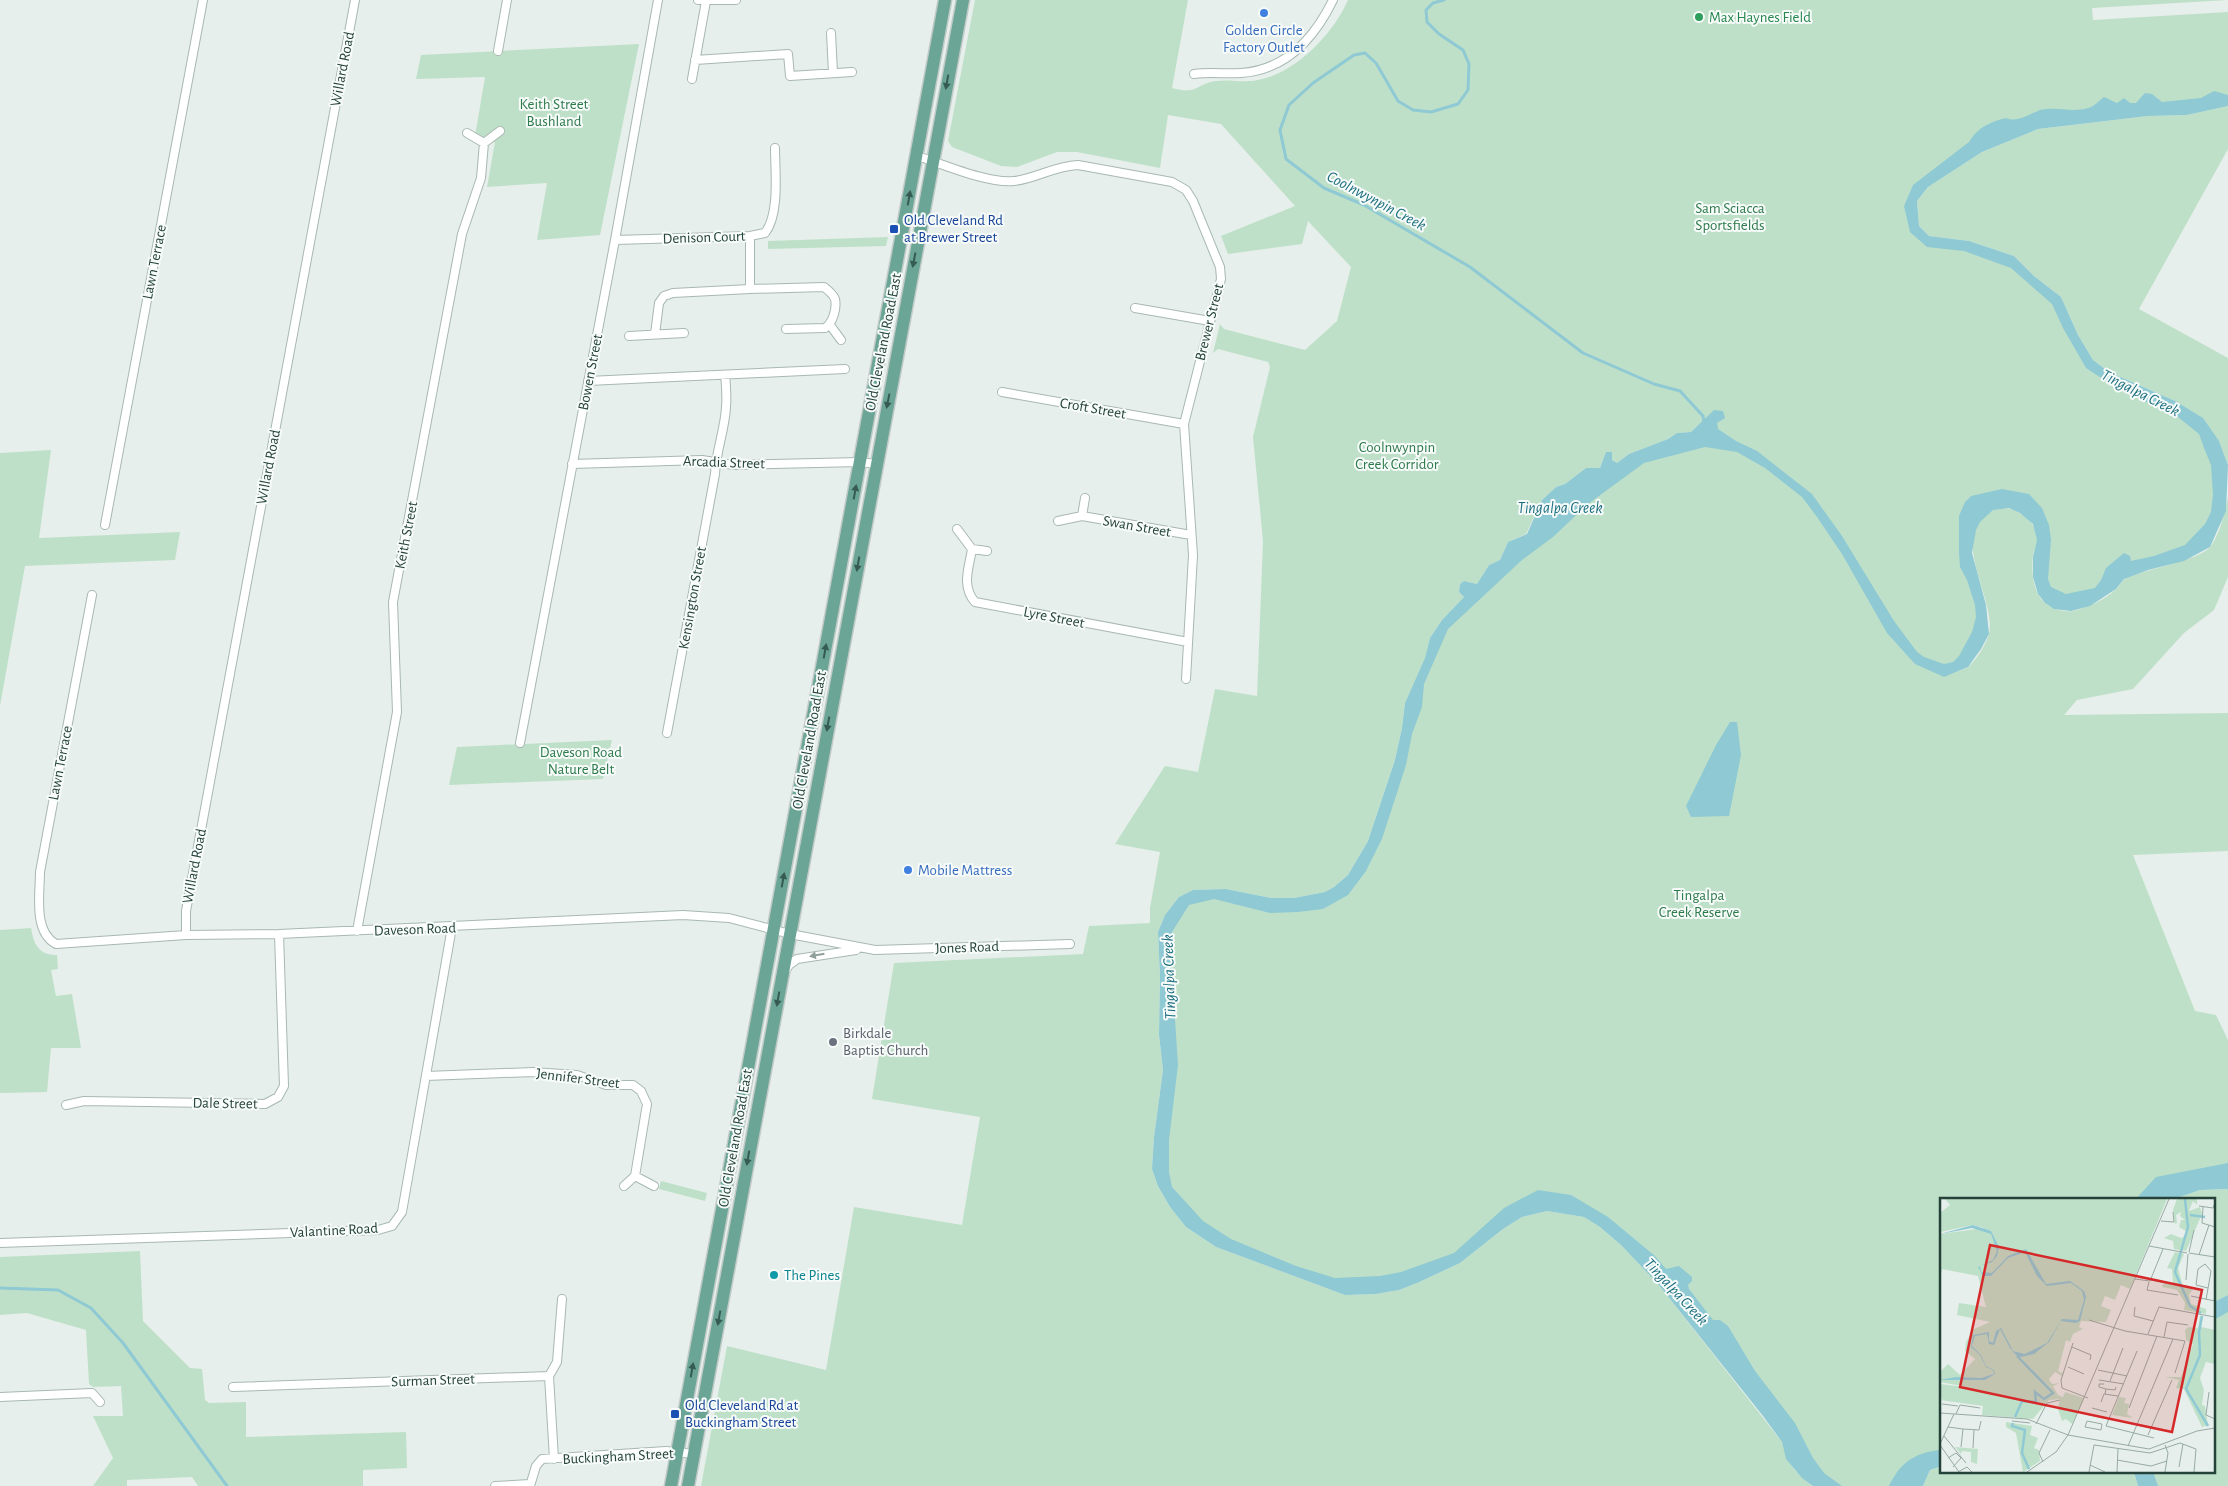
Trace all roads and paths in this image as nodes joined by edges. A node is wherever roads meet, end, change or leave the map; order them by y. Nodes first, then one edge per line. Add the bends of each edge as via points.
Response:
1 (203, 0) edge
2 (355, 0) edge
3 (507, 0) edge
4 (658, 0) edge
5 (736, 0) edge
6 (945, 0) edge
7 (963, 0) edge
8 (1333, 0) edge
9 (702, 1) edge
10 (831, 33) dead end
11 (498, 51) dead end
12 (696, 60) junction
13 (852, 72) dead end
14 (833, 73) junction
15 (1194, 74) dead end
16 (692, 79) dead end
17 (500, 131) dead end
18 (467, 133) dead end
19 (484, 143) junction
20 (775, 148) dead end
21 (916, 156) junction
22 (933, 161) junction
23 (750, 236) junction
24 (615, 240) junction
25 (750, 289) junction
26 (1135, 308) dead end
27 (1210, 320) junction
28 (830, 325) junction
29 (786, 329) dead end
30 (684, 332) dead end
31 (655, 334) junction
32 (629, 336) dead end
33 (842, 340) dead end
34 (845, 369) dead end
35 (725, 374) junction
36 (588, 381) junction
37 (1002, 392) dead end
38 (1184, 424) junction
39 (715, 462) junction
40 (860, 462) junction
41 (572, 464) junction
42 (876, 464) junction
43 (1085, 498) dead end
44 (1082, 516) junction
45 (1058, 521) dead end
46 (105, 525) dead end
47 (957, 529) dead end
48 (1191, 536) junction
49 (972, 549) junction
50 (987, 551) dead end
51 (92, 595) dead end
52 (1188, 642) junction
53 (1186, 679) dead end
54 (667, 733) dead end
55 (520, 743) dead end
56 (452, 927) junction
57 (774, 928) junction
58 (357, 931) junction
59 (44, 932) joint
60 (279, 934) junction
61 (790, 934) junction
62 (186, 935) junction
63 (1070, 944) dead end
64 (863, 949) junction
65 (782, 978) junction
66 (426, 1076) junction
67 (66, 1105) dead end
68 (635, 1176) junction
69 (624, 1186) dead end
70 (654, 1186) dead end
71 (0, 1243) edge
72 (562, 1299) dead end
73 (549, 1376) junction
74 (233, 1387) dead end
75 (0, 1397) edge
76 (100, 1402) dead end
77 (677, 1452) junction
78 (694, 1454) junction
79 (554, 1458) junction
80 (530, 1485) edge
81 (496, 1486) edge
82 (671, 1486) edge
83 (688, 1486) edge

1 - 46 street, Lawn Terrace
2 - 62 street, Willard Road via 188,901
3 - 11 street
4 - 24 street, Bowen Street
5 - 9 street
6 - 21 main road, Old Cleveland Road East
7 -> 22 main road, Old Cleveland Road East
8 - 15 street via 1303,46 1282,62 1264,70
9 - 12 street
10 - 14 street
12 - 14 street via 788,54 790,76
12 - 16 street
13 - 14 street
17 - 19 street
18 - 19 street
19 - 58 street, Keith Street via 481,178 462,234 394,602 397,712
20 - 23 street, Denison Court via 772,219 765,233
21 - 22 street, Brewer Street
40 -> 21 main road, Old Cleveland Road East
22 - 27 street, Brewer Street via 995,180 1015,181 1063,166 1078,165 1172,182 1186,190 1220,267 1221,279
22 -> 42 main road, Old Cleveland Road East
23 - 24 street, Denison Court
23 - 25 street
24 - 36 street, Bowen Street
25 - 28 street via 824,287 835,299
25 - 31 street via 664,296 659,303
26 - 27 street
27 - 38 street, Brewer Street
28 - 29 street via 825,328
28 - 33 street
30 - 31 street
31 - 32 street
34 - 35 street
35 - 36 street
35 - 39 street, Kensington Street via 724,420
36 - 41 street, Bowen Street
37 - 38 street, Croft Street
38 - 48 street, Brewer Street
39 - 40 street, Arcadia Street via 734,465
39 - 41 street, Arcadia Street
39 - 54 street, Kensington Street
40 - 42 street, Arcadia Street
57 -> 40 main road, Old Cleveland Road East
41 - 55 street, Bowen Street
42 -> 61 main road, Old Cleveland Road East
43 - 44 street, Swan Street
44 - 45 street, Swan Street
44 - 48 street, Swan Street
47 - 49 street
48 - 52 street, Brewer Street via 1193,554
49 - 50 street
49 - 52 street, Lyre Street via 966,581 969,595 975,602
51 - 59 street, Lawn Terrace via 40,872 40,918
52 - 53 street, Brewer Street
56 - 57 street, Daveson Road via 683,915 729,918
56 - 58 street, Daveson Road
56 - 66 street, Valantine Road
57 - 61 street, Daveson Road
77 -> 57 main road, Old Cleveland Road East
58 - 60 street, Daveson Road
59 - 62 street, Daveson Road via 48,940 56,944
60 - 62 street, Daveson Road
60 - 67 street, Dale Street via 284,1086 278,1097 265,1104 84,1101
61 - 64 street, Jones Road
61 - 65 main road, Old Cleveland Road East
63 - 64 street, Jones Road
64 -> 65 street, Jones Road via 797,959 789,965
65 -> 78 main road, Old Cleveland Road East
66 - 68 street, Jennifer Street via 533,1072 577,1075 606,1085 633,1085 641,1091 647,1104
66 - 71 street, Valantine Road via 402,1212 392,1226 378,1230
68 - 69 street
68 - 70 street
72 - 73 street via 557,1362
73 - 74 street, Surman Street
73 - 79 street
75 - 76 street via 92,1393
77 - 78 street, Buckingham Street
77 - 79 street, Buckingham Street via 666,1450
77 - 82 main road, Old Cleveland Road East
78 - 83 main road, Old Cleveland Road East
79 - 80 street, Buckingham Street via 542,1459 536,1466
80 - 81 street

